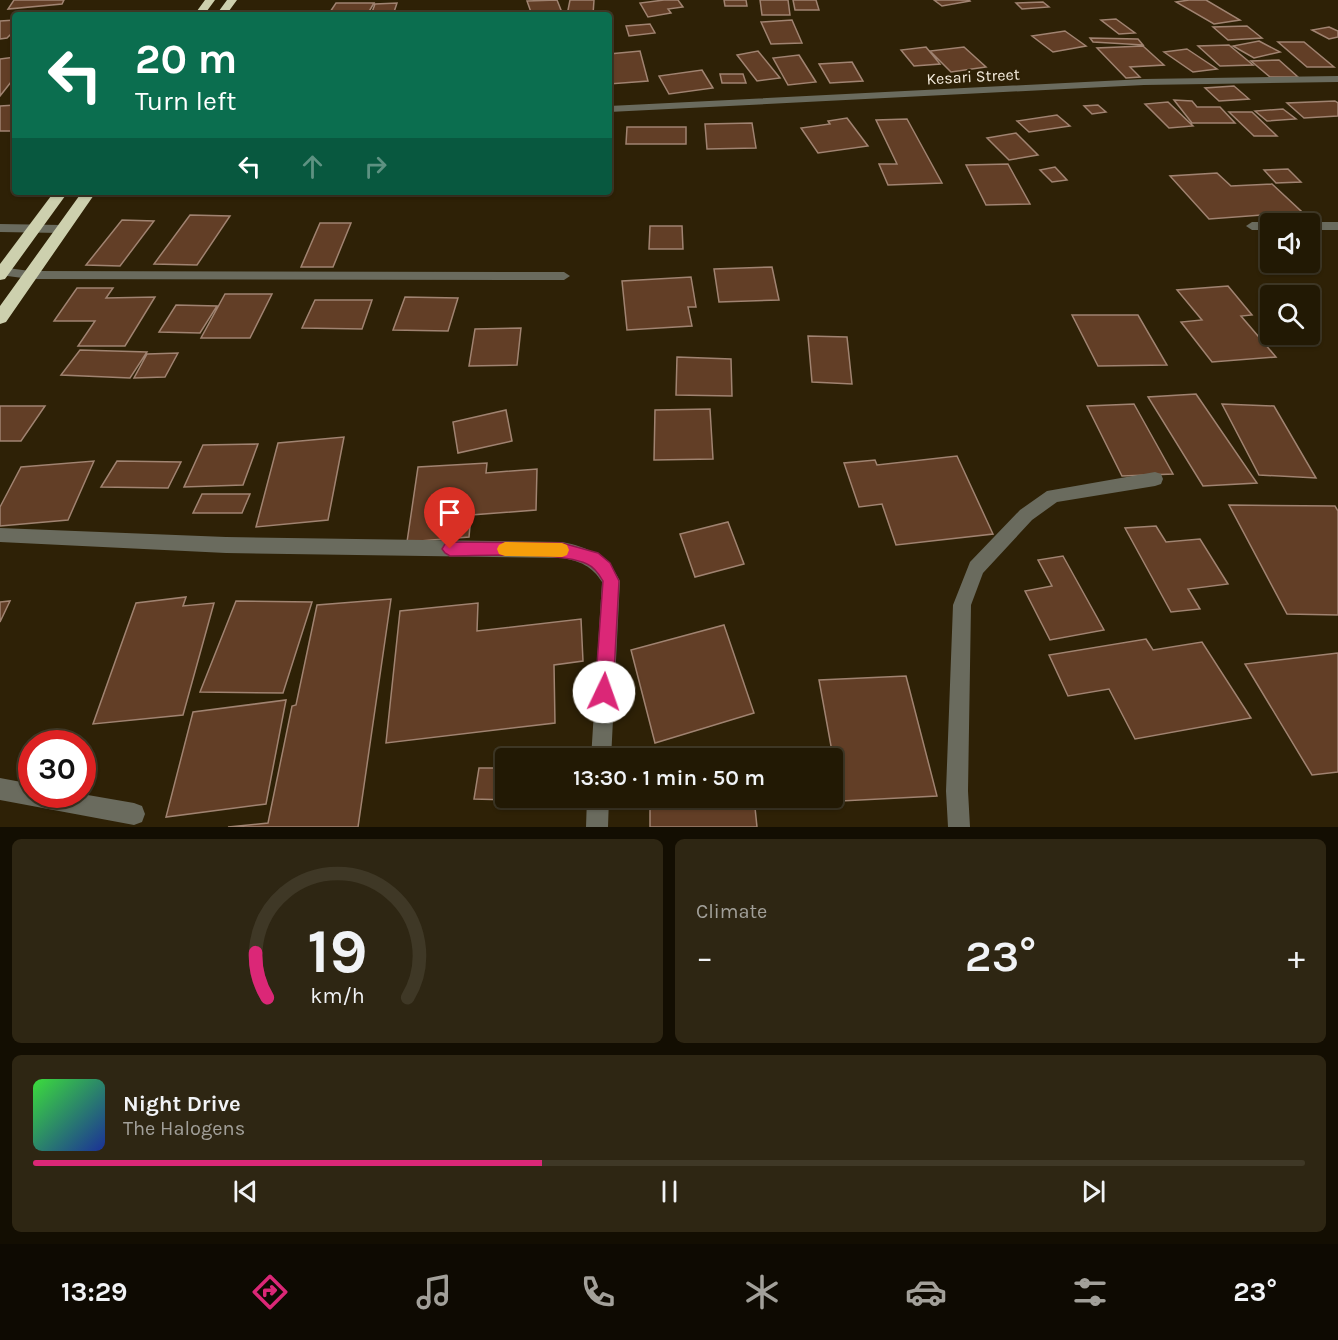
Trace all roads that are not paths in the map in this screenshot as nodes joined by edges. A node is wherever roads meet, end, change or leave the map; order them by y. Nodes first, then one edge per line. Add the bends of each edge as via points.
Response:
1 (1338, 80) edge
2 (612, 109) edge
3 (59, 195) edge
4 (87, 195) edge
5 (1252, 226) dead end
6 (1260, 226) edge
7 (1320, 226) edge
8 (1338, 226) edge
9 (0, 228) edge
10 (61, 228) junction
11 (32, 229) junction
12 (1, 272) edge
13 (30, 275) junction
14 (564, 276) dead end
15 (0, 318) edge
16 (1155, 479) dead end
17 (0, 536) edge
18 (602, 748) edge
19 (0, 789) edge
20 (598, 808) edge
21 (134, 814) dead end
22 (597, 827) edge
23 (959, 827) edge

1 - 2 street, Kesari Street via 1144,82
3 - 11 highway
4 - 10 highway
5 - 6 street
7 - 8 street
9 - 11 street
10 - 11 street
10 - 13 highway
11 - 12 highway
12 - 13 street
13 - 14 street
13 - 15 highway
16 - 23 street via 1053,496 1026,515 976,568 962,605
17 - 18 street via 226,545 562,550 593,558 605,568 611,581
19 - 21 street
20 - 22 street

